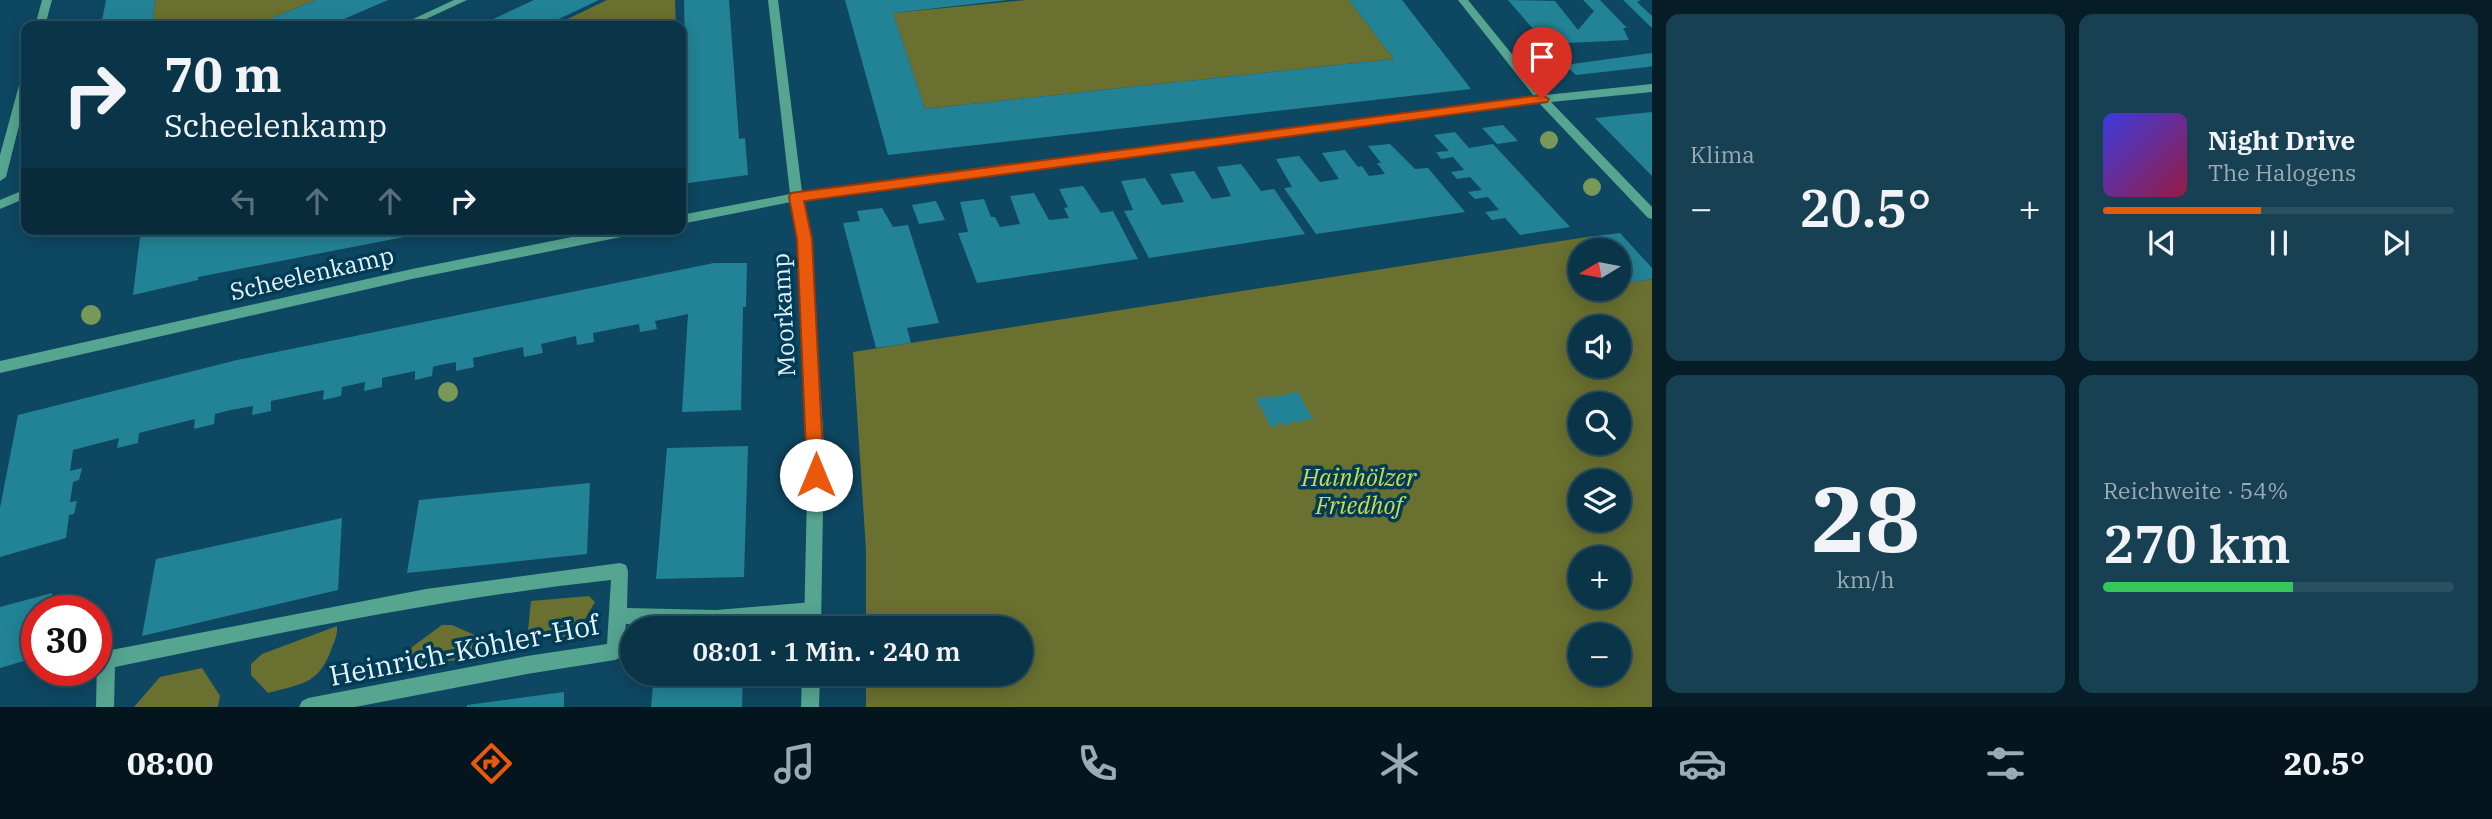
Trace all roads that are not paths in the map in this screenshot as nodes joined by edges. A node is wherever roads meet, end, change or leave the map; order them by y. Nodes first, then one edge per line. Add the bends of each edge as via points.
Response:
1 (47, 0) edge
2 (462, 0) edge
3 (773, 0) edge
4 (1463, 0) edge
5 (41, 21) edge
6 (414, 21) edge
7 (1652, 88) edge
8 (21, 97) edge
9 (1542, 99) junction
10 (0, 177) edge
11 (21, 196) edge
12 (796, 197) junction
13 (0, 205) edge
14 (1652, 215) edge
15 (686, 219) edge
16 (606, 235) edge
17 (0, 367) edge
18 (813, 610) junction
19 (618, 616) junction
20 (813, 616) edge
21 (811, 686) edge
22 (105, 707) edge
23 (308, 707) edge
24 (810, 707) edge

1 - 5 street
2 - 6 street
3 - 12 street, Moorkamp
4 - 9 street
7 - 9 street
8 - 10 street
9 - 12 street
9 - 14 street
11 - 13 street
12 - 15 street
12 - 18 street, Moorkamp via 805,239 816,448
16 - 17 street, Scheelenkamp
18 - 19 street, Heinrich-Köhler-Hof via 716,618
18 - 20 street, Moorkamp
19 - 22 street via 620,571 522,581 374,606 106,660
19 - 23 street, Heinrich-Köhler-Hof via 615,651
21 - 24 street

